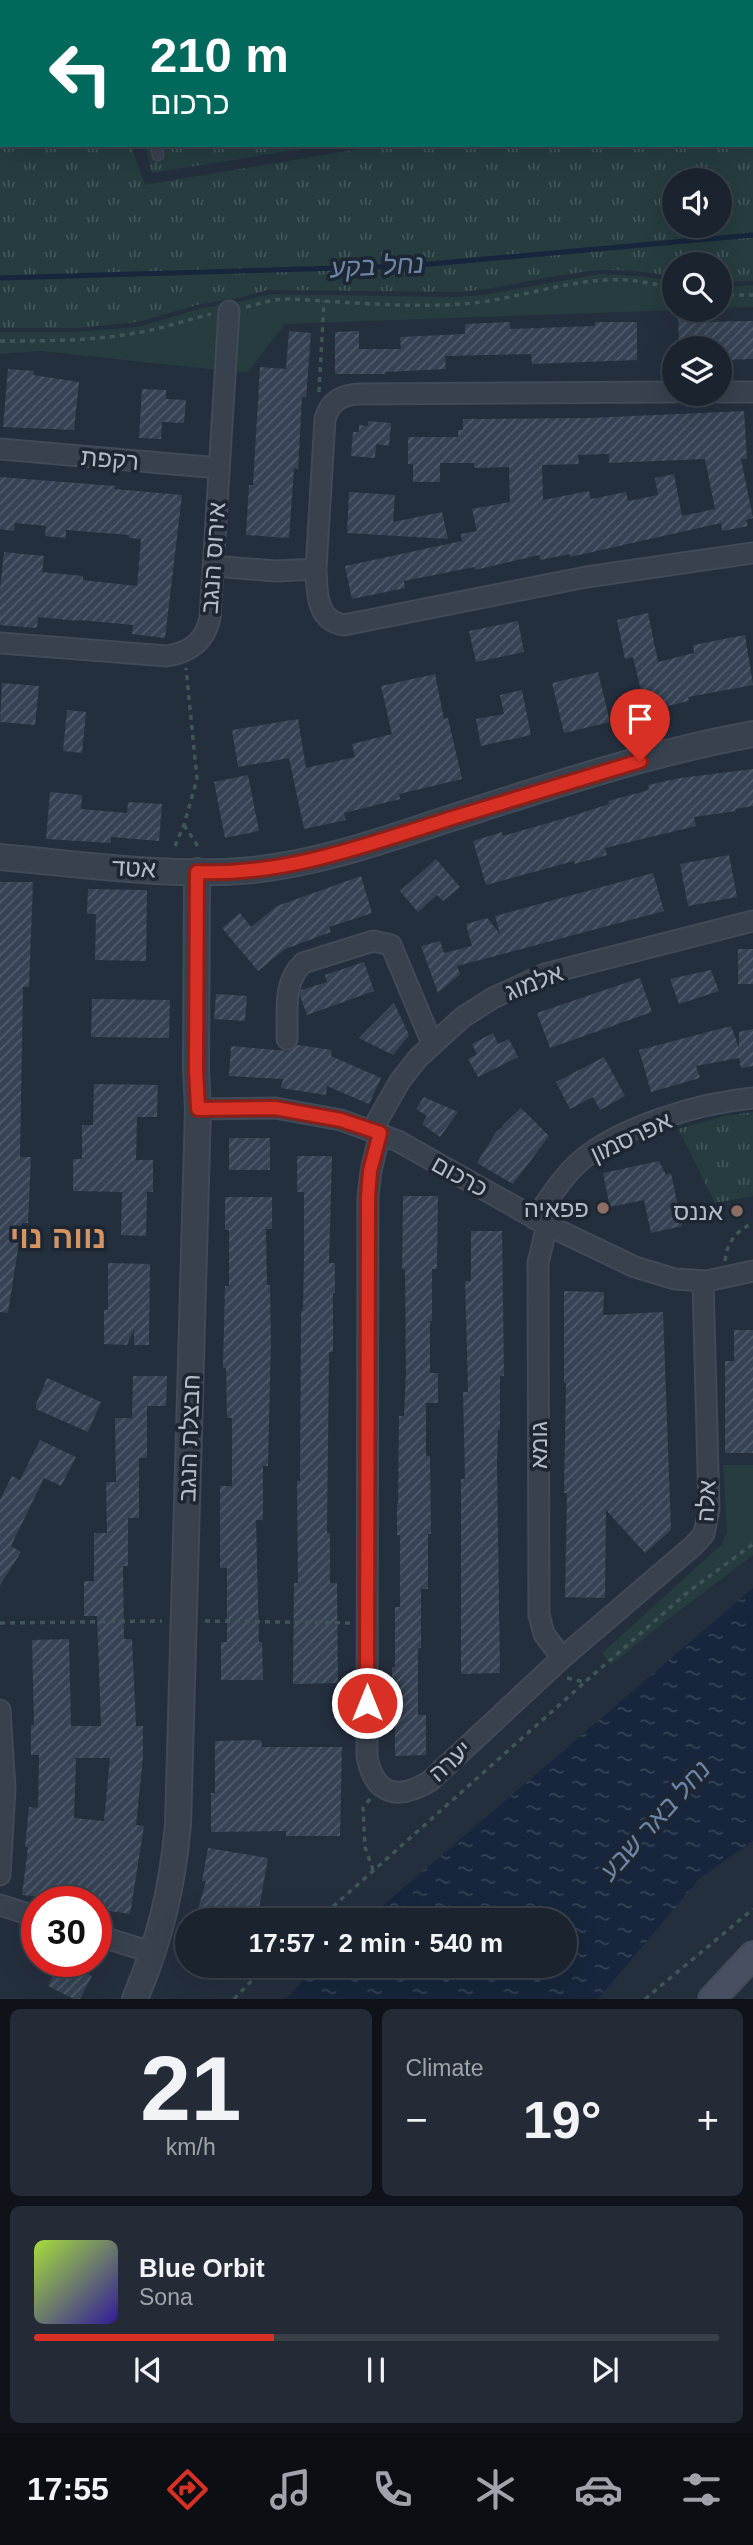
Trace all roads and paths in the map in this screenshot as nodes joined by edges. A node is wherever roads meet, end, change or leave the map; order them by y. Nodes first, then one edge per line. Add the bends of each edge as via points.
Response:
1 (662, 287) edge
2 (732, 295) edge
3 (753, 295) edge
4 (324, 300) junction
5 (229, 311) junction
6 (0, 341) edge
7 (662, 392) edge
8 (732, 392) edge
9 (753, 392) edge
10 (329, 408) junction
11 (0, 449) edge
12 (219, 468) junction
13 (753, 553) edge
14 (213, 566) junction
15 (316, 569) junction
16 (0, 643) edge
17 (185, 652) junction
18 (753, 734) edge
19 (184, 825) junction
20 (176, 846) dead end
21 (0, 857) edge
22 (198, 860) junction
23 (753, 921) edge
24 (287, 1040) dead end
25 (432, 1043) junction
26 (753, 1098) edge
27 (198, 1109) junction
28 (376, 1132) junction
29 (541, 1222) junction
30 (753, 1223) edge
31 (753, 1272) edge
32 (726, 1278) junction
33 (703, 1281) junction
34 (753, 1544) edge
35 (562, 1658) junction
36 (546, 1673) junction
37 (585, 1682) junction
38 (0, 1710) edge
39 (380, 1787) junction
40 (373, 1871) junction
41 (0, 1875) edge
42 (0, 1905) edge
43 (331, 1908) edge
44 (753, 1909) edge
45 (21, 1912) edge
46 (112, 1940) edge
47 (154, 1953) junction
48 (753, 1955) edge
49 (254, 1978) edge
50 (135, 1999) edge
51 (234, 1999) edge
52 (645, 1999) edge
53 (712, 1999) edge

1 - 4 path via 612,281 457,304
2 - 3 path
4 - 5 path via 273,300
4 - 10 path via 319,397
5 - 6 path via 116,336
5 - 12 street, אירוס הנגב
7 - 10 street via 355,394 340,398
8 - 9 street
10 - 15 street via 324,426
11 - 12 street, רקפת
12 - 14 street, אירוס הנגב
13 - 15 street via 586,577 353,625 336,624 325,617
14 - 15 street
14 - 17 street, אירוס הנגב via 208,625 197,644
16 - 17 street via 157,656
17 - 19 path via 197,779
18 - 22 street, אטד via 640,761 326,856 253,870
19 - 20 path
19 - 22 path
21 - 22 street, אטד
22 - 27 street, חבצלת הנגב
23 - 25 street, אלמוג via 545,974 494,998
24 - 25 street via 288,989 295,971 303,963 373,941 391,945
25 - 28 street, אלמוג via 400,1081
26 - 29 street, אפרסמון via 648,1124 596,1148 569,1173
27 - 28 street, כרכום via 275,1108 341,1120
27 - 47 street, חבצלת הנגב via 178,1825 165,1916
28 - 29 street, כרכום
28 - 39 street via 368,1197 367,1756
29 - 33 street, כרכום via 635,1267 675,1279
29 - 35 street, גומא via 539,1615 544,1634
30 - 32 path via 729,1242
31 - 32 street, כרכום
32 - 33 street, כרכום
33 - 35 street, אלה via 709,1509 704,1534
34 - 37 path via 688,1591
35 - 36 street, יערה
36 - 37 path
36 - 39 street, יערה via 430,1781 404,1793
37 - 40 path
38 - 41 street via 5,1788
39 - 40 path via 363,1808 365,1847
40 - 43 path
42 - 45 street
44 - 52 path
46 - 47 street
47 - 50 street, חבצלת הנגב
48 - 53 main road
49 - 51 path

